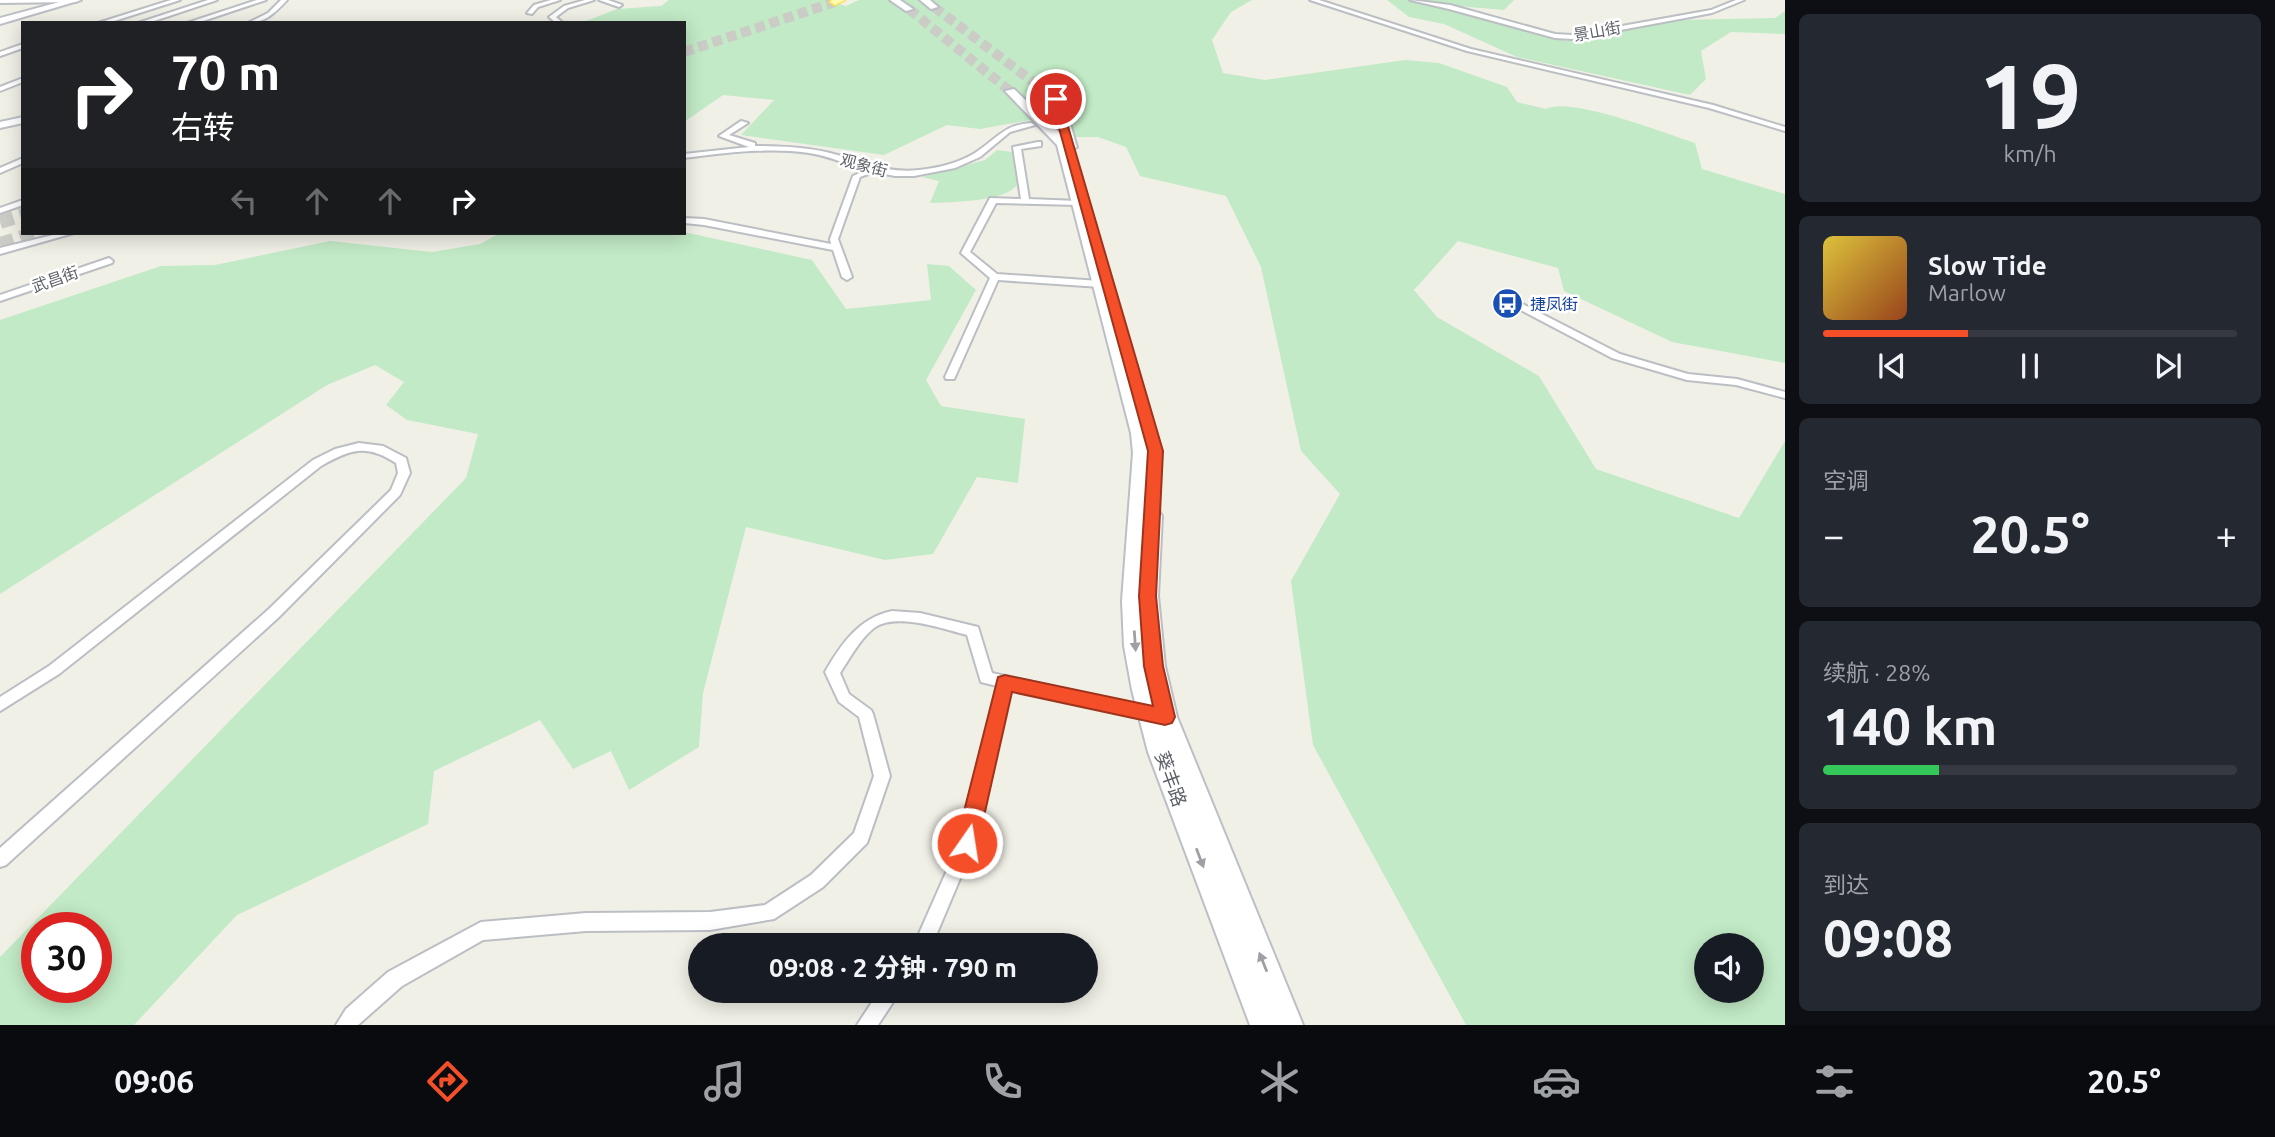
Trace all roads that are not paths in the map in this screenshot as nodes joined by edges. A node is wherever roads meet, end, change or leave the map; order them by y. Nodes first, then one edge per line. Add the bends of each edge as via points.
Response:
1 (76, 0) edge
2 (177, 0) edge
3 (214, 0) edge
4 (263, 0) edge
5 (284, 0) edge
6 (557, 0) edge
7 (591, 0) edge
8 (602, 0) edge
9 (894, 0) edge
10 (924, 0) edge
11 (1313, 0) edge
12 (1413, 0) edge
13 (1741, 0) edge
14 (15, 1) edge
15 (0, 3) edge
16 (619, 5) dead end
17 (934, 7) dead end
18 (190, 8) junction
19 (909, 9) tunnel mouth
20 (218, 13) junction
21 (530, 13) dead end
22 (108, 21) edge
23 (148, 21) edge
24 (196, 21) edge
25 (255, 21) edge
26 (558, 21) edge
27 (0, 22) edge
28 (21, 46) edge
29 (21, 46) edge
30 (0, 49) edge
31 (0, 54) edge
32 (21, 81) edge
33 (1040, 87) tunnel mouth
34 (0, 89) edge
35 (1010, 91) tunnel mouth
36 (21, 120) edge
37 (1035, 121) junction
38 (744, 122) dead end
39 (0, 125) edge
40 (1785, 129) edge
41 (1038, 144) dead end
42 (759, 147) junction
43 (686, 156) edge
44 (21, 161) edge
45 (875, 169) junction
46 (0, 170) edge
47 (1025, 201) junction
48 (21, 203) edge
49 (1078, 203) junction
50 (0, 211) edge
51 (686, 220) edge
52 (62, 235) edge
53 (837, 248) junction
54 (0, 251) edge
55 (109, 261) dead end
56 (847, 277) dead end
57 (995, 277) junction
58 (1100, 284) junction
59 (1503, 297) dead end
60 (0, 298) edge
61 (950, 377) dead end
62 (1785, 395) edge
63 (1005, 683) junction
64 (0, 705) edge
65 (1157, 715) junction
66 (0, 859) edge
67 (928, 933) edge
68 (883, 1003) edge
69 (346, 1025) edge
70 (867, 1025) edge
71 (1265, 1025) edge
72 (1288, 1025) edge

1 - 14 street
1 - 27 main road
2 - 22 street
3 - 18 street
4 - 20 street
5 - 25 street
6 - 21 street via 536,6
7 - 26 street via 552,16
8 - 16 street
9 - 19 main road
10 - 17 main road
11 - 40 street via 1469,50 1711,106
12 - 13 street, 景山街 via 1572,37 1712,11
14 - 15 street
18 - 20 street
18 - 23 street
20 - 24 street
28 - 30 street
29 - 31 street
32 - 34 street
33 - 65 main road, 葵丰路 via 1056,99 1061,113 1155,451 1148,596
35 - 37 main road, 葵丰路
36 - 39 main road
37 - 45 street, 观象街 via 1011,126 976,156 940,169 902,174
37 - 49 main road, 葵丰路 via 1062,143
38 - 42 street via 723,136
41 - 47 street via 1017,147
42 - 43 street, 观象街
42 - 45 street, 观象街 via 828,155
44 - 46 street
45 - 53 street via 857,176 834,239
47 - 49 street
47 - 57 street via 993,200 965,253
48 - 50 street
49 - 58 main road, 葵丰路
51 - 53 street
52 - 54 street
53 - 56 street
55 - 60 street, 武昌街
57 - 58 street
57 - 61 street
58 -> 65 main road, 葵丰路 via 1140,433 1135,646
59 - 62 street via 1616,356 1687,377 1737,382
63 - 65 street
63 - 67 street via 967,843
63 - 69 street via 986,678 972,631 908,615 873,622 832,673 844,698 866,714 882,776 861,838 817,880 768,913 756,915 481,931 395,979
64 - 66 street via 54,670 317,463 363,444 402,461 404,473 396,492 274,612
65 -> 71 main road, 葵丰路 via 1160,752
72 -> 65 main road, 葵丰路
68 - 70 street

